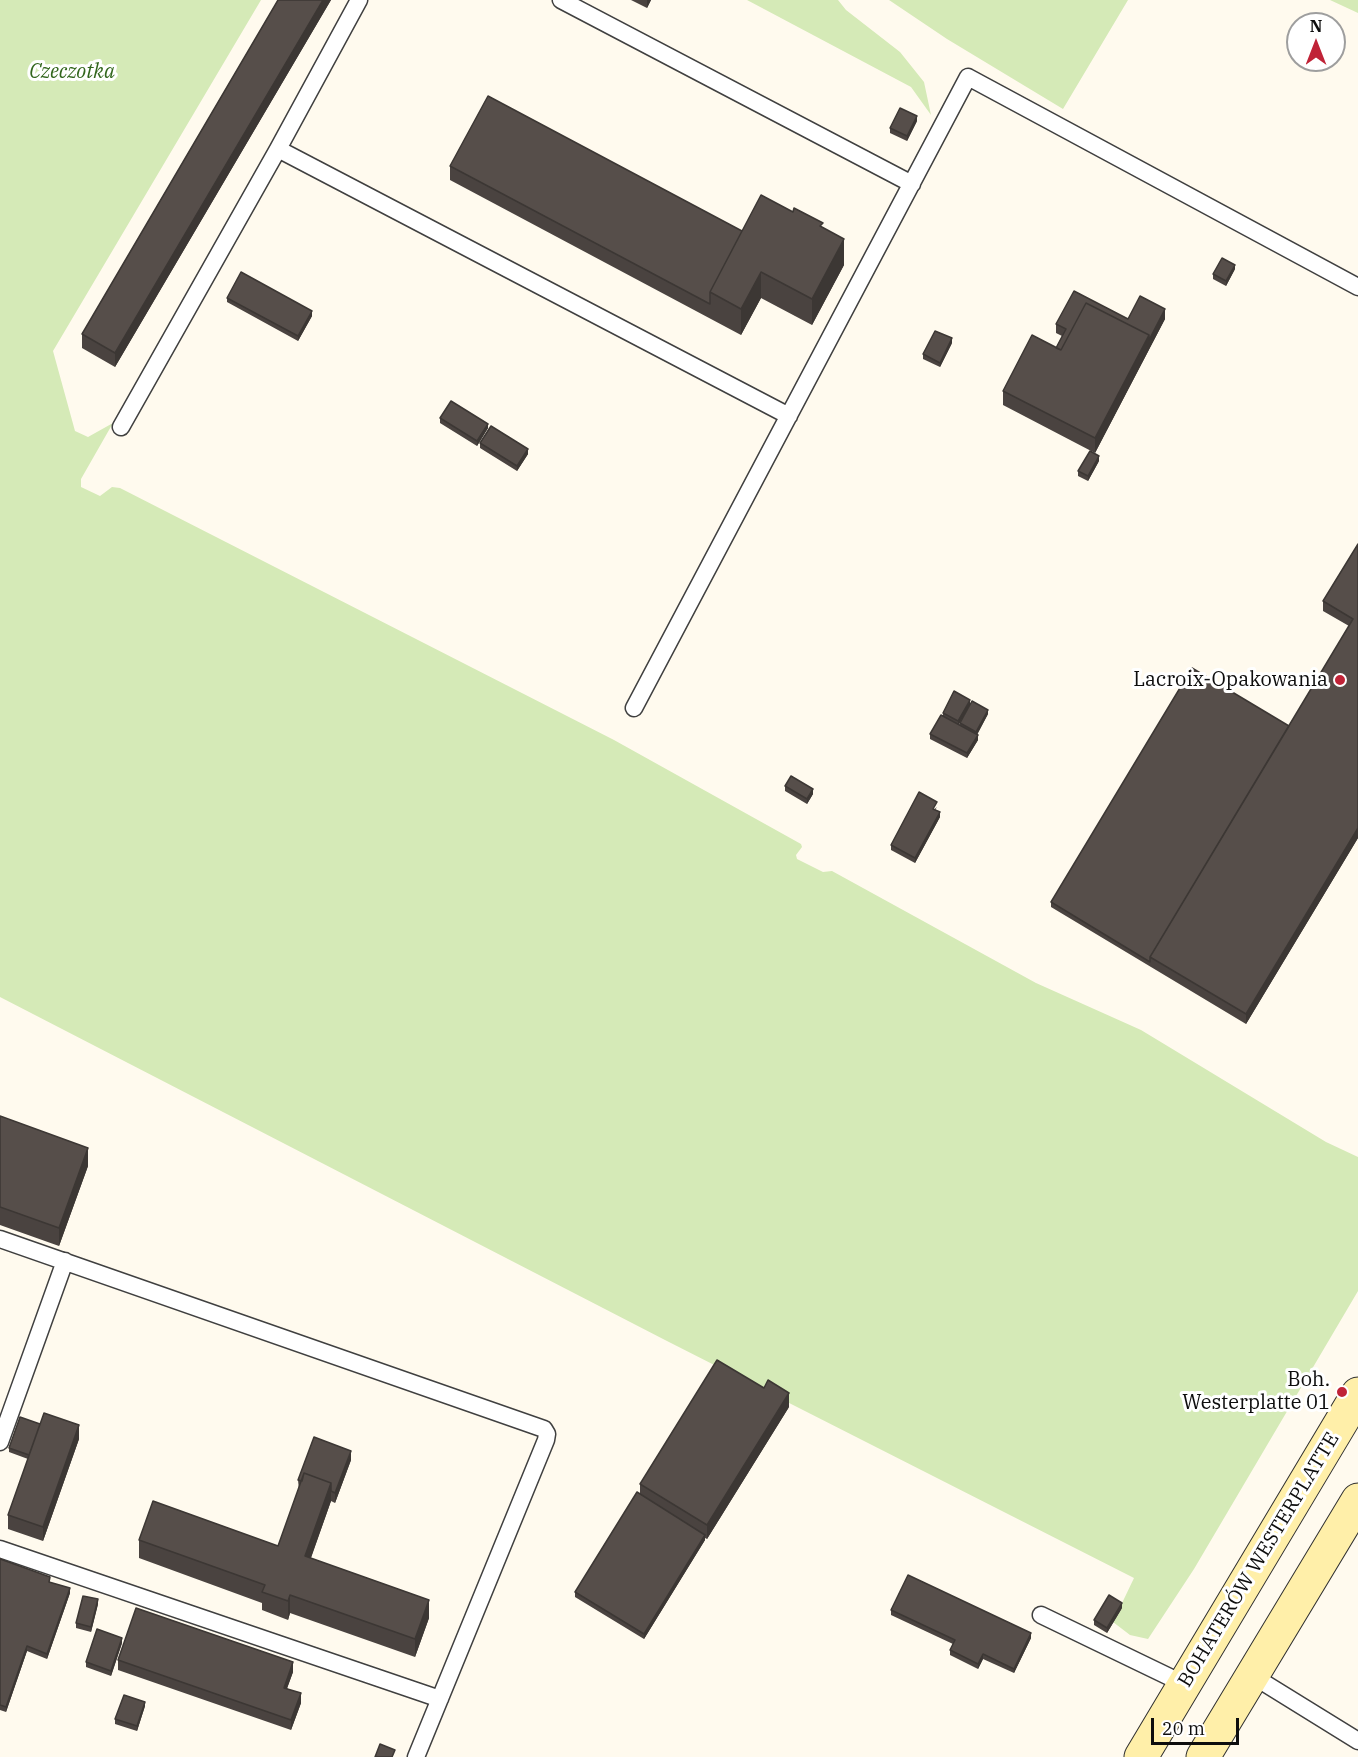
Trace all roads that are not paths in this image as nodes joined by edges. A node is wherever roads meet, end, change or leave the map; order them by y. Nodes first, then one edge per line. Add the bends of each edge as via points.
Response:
1 (359, 0) edge
2 (561, 0) edge
3 (278, 149) junction
4 (912, 184) junction
5 (1358, 287) edge
6 (789, 416) junction
7 (121, 427) dead end
8 (634, 708) dead end
9 (0, 1239) edge
10 (64, 1261) junction
11 (1358, 1394) edge
12 (0, 1442) edge
13 (1358, 1500) edge
14 (0, 1549) edge
15 (1041, 1615) dead end
16 (1253, 1676) junction
17 (1184, 1684) junction
18 (440, 1699) junction
19 (1358, 1741) edge
20 (416, 1757) edge
21 (1141, 1757) edge
22 (1203, 1757) edge

1 - 3 lane
2 - 4 lane
3 - 6 lane
3 - 7 lane
4 - 5 lane via 968,77
4 - 6 lane
6 - 8 lane
9 - 10 lane
10 - 12 lane
10 - 18 lane via 544,1429 546,1440
11 - 17 main road, BOHATERÓW WESTERPLATTE
13 - 16 main road
14 - 18 lane
15 - 17 lane
16 - 19 lane
16 - 22 main road
17 - 21 main road, BOHATERÓW WESTERPLATTE
18 - 20 lane

